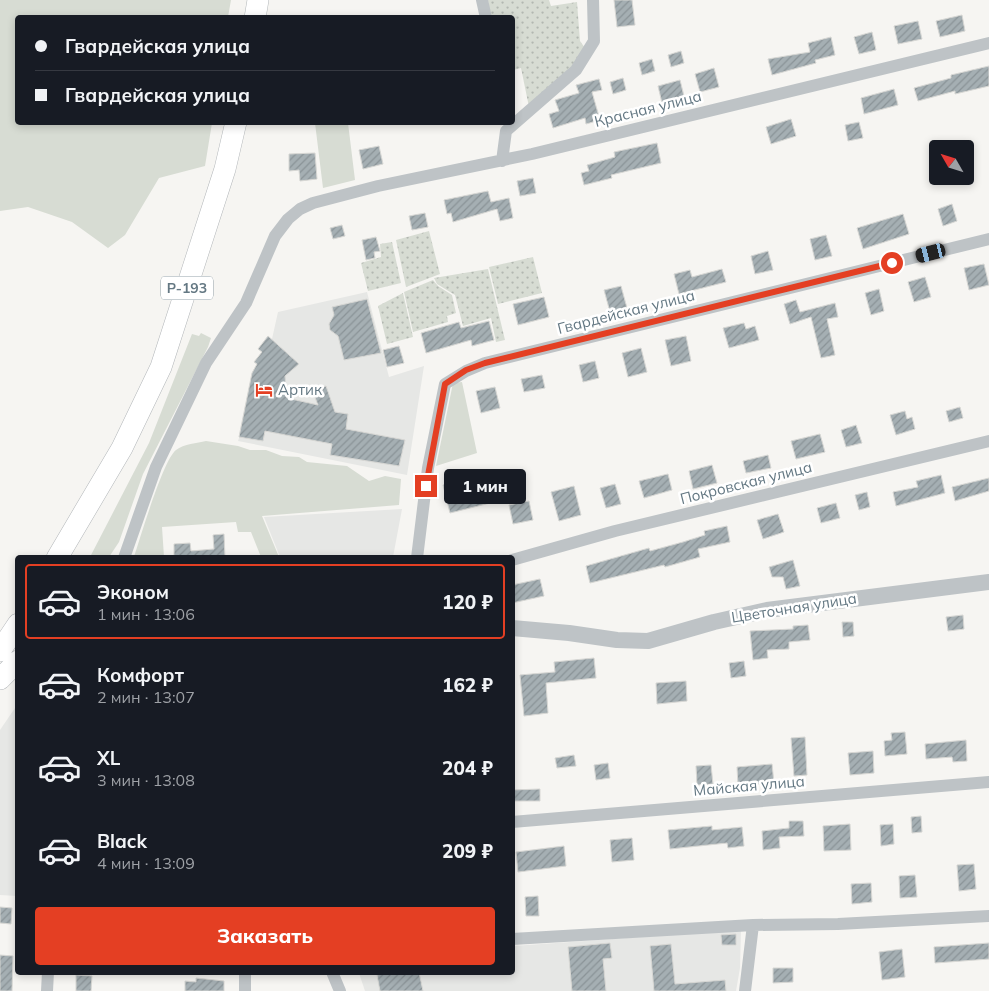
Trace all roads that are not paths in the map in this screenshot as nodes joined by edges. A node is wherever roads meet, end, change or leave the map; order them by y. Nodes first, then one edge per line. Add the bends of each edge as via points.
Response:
1 (258, 0) edge
2 (482, 0) edge
3 (593, 0) edge
4 (256, 15) edge
5 (485, 15) edge
6 (989, 43) edge
7 (515, 119) edge
8 (235, 125) edge
9 (505, 127) edge
10 (502, 161) junction
11 (989, 239) edge
12 (989, 441) edge
13 (122, 448) junction
14 (59, 555) edge
15 (74, 555) edge
16 (125, 555) edge
17 (416, 555) edge
18 (515, 559) edge
19 (989, 582) edge
20 (15, 628) edge
21 (515, 628) edge
22 (0, 650) edge
23 (15, 664) edge
24 (0, 679) edge
25 (989, 782) edge
26 (515, 822) edge
27 (989, 916) edge
28 (753, 925) junction
29 (515, 939) edge
30 (48, 975) edge
31 (245, 975) edge
32 (333, 975) edge
33 (47, 991) edge
34 (245, 991) edge
35 (340, 991) edge
36 (745, 991) edge

1 - 4 highway
2 - 5 street
3 - 7 street via 594,41 576,70
6 - 10 street, Красная улица
8 - 13 highway, Р-193 via 225,169 161,367
9 - 10 street
10 - 16 street, Красная улица via 313,203 288,219 275,236 246,303 206,364 156,467
11 - 17 street, Гвардейская улица via 466,370 445,384 428,468
12 - 18 street, Покровская улица
13 - 14 highway, Р-193
13 - 15 highway
19 - 21 street, Цветочная улица via 767,610 648,641
20 - 22 highway
23 - 24 highway
25 - 26 street, Майская улица
27 - 28 street
28 - 29 street
28 - 36 street
30 - 33 street
31 - 34 street
32 - 35 street

